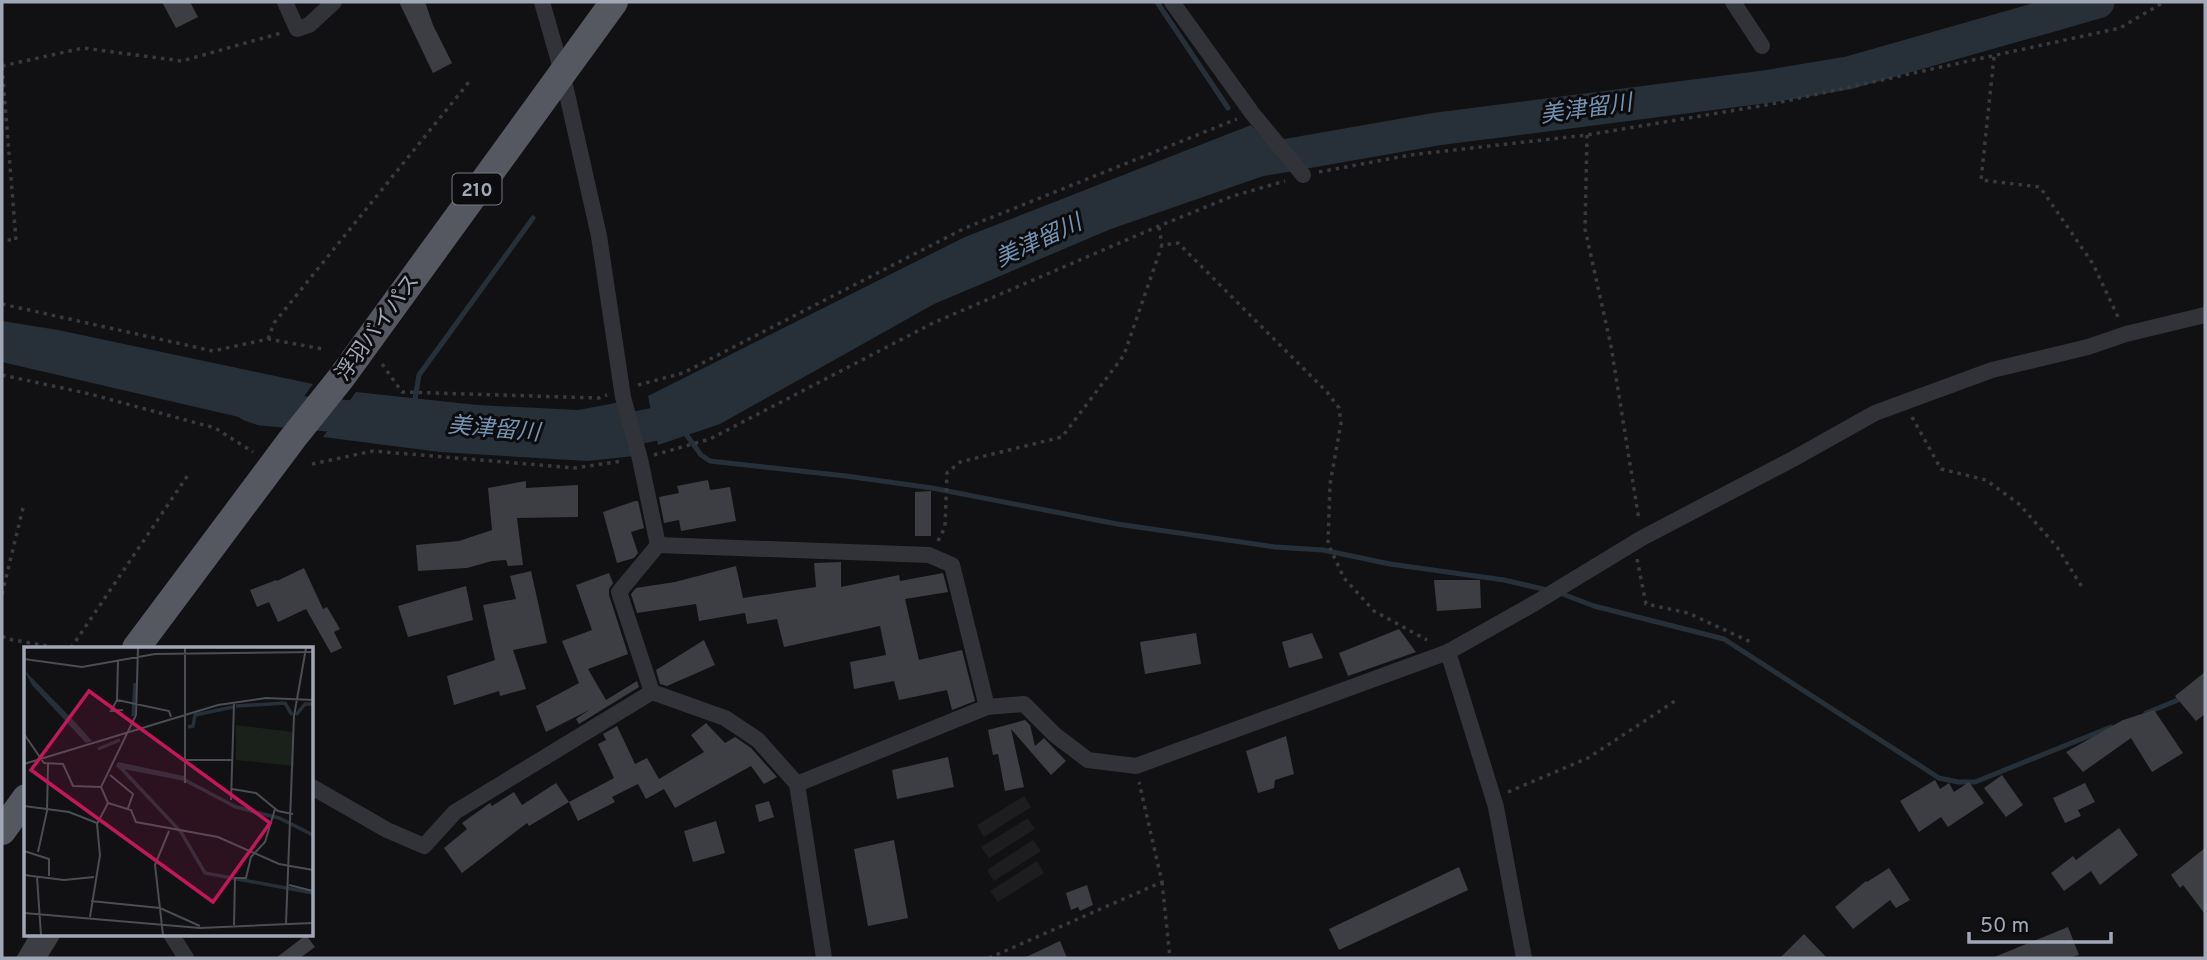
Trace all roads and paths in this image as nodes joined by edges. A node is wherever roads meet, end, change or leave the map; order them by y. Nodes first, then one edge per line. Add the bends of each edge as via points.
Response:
1 (285, 2) edge
2 (334, 2) edge
3 (542, 2) edge
4 (614, 2) edge
5 (1172, 2) edge
6 (1733, 2) edge
7 (2164, 2) edge
8 (296, 29) junction
9 (1762, 46) dead end
10 (1994, 57) junction
11 (2, 66) edge
12 (562, 72) junction
13 (469, 82) dead end
14 (1252, 113) junction
15 (1587, 135) junction
16 (1303, 175) junction
17 (1159, 226) junction
18 (2, 240) edge
19 (1162, 245) junction
20 (2, 304) edge
21 (2205, 315) edge
22 (2126, 334) junction
23 (268, 339) junction
24 (323, 349) dead end
25 (383, 364) dead end
26 (2, 375) edge
27 (623, 393) junction
28 (1904, 403) junction
29 (253, 452) dead end
30 (640, 459) junction
31 (312, 464) dead end
32 (188, 475) dead end
33 (24, 503) dead end
34 (1638, 540) junction
35 (658, 545) junction
36 (931, 557) junction
37 (2082, 587) dead end
38 (2, 594) edge
39 (2, 636) edge
40 (1753, 643) dead end
41 (48, 647) edge
42 (72, 647) edge
43 (137, 647) edge
44 (1448, 652) junction
45 (652, 692) junction
46 (1675, 701) dead end
47 (987, 707) junction
48 (1136, 766) junction
49 (797, 784) junction
50 (313, 788) edge
51 (1493, 799) junction
52 (1162, 882) junction
53 (172, 936) edge
54 (186, 958) edge
55 (824, 958) edge
56 (989, 958) edge
57 (1170, 958) edge
58 (1524, 958) edge

1 - 8 street
2 - 8 street via 309,25
3 - 12 street
4 - 12 highway, 浮羽バイパス / 210
5 - 14 street
6 - 9 street
7 - 10 path via 2120,28
8 - 11 path via 182,61 83,48
10 - 15 path via 1772,104
10 - 22 path via 1981,180 2040,187 2093,264
11 - 18 path via 16,240
12 - 27 street via 599,236
12 - 43 highway, 浮羽バイパス / 210 via 341,378
13 - 23 path via 274,323
14 - 16 street
14 - 27 path via 965,228 682,373
15 - 16 path via 1410,155
15 - 34 path via 1585,229 1611,346
16 - 17 path via 1233,196
17 - 19 path
17 - 30 path via 933,323 710,439
19 - 36 path via 1124,355 1062,437 960,462 947,473 945,527
19 - 44 path via 1178,243 1339,408 1328,544 1344,578 1374,611
20 - 23 path via 213,351
21 - 22 street
22 - 28 street via 1992,370
23 - 24 path
25 - 27 path via 402,392 598,398
26 - 29 path via 215,428
27 - 30 street
28 - 34 street via 1875,413
28 - 37 path via 1941,469 1986,480 2020,504 2057,547
30 - 31 path via 575,468 373,451
30 - 35 street
32 - 42 path
33 - 38 path
34 - 40 path via 1646,604 1688,613
34 - 44 street
35 - 36 street
35 - 45 street via 619,592
36 - 47 street via 952,565
39 - 41 path
44 - 48 street
44 - 51 street
45 - 49 street via 725,718 758,740
45 - 50 street via 456,812 424,846
46 - 51 path via 1588,758
47 - 48 street via 1024,705 1088,760
47 - 49 street
48 - 52 path
49 - 55 street
51 - 58 street
52 - 56 path
52 - 57 path
53 - 54 street

